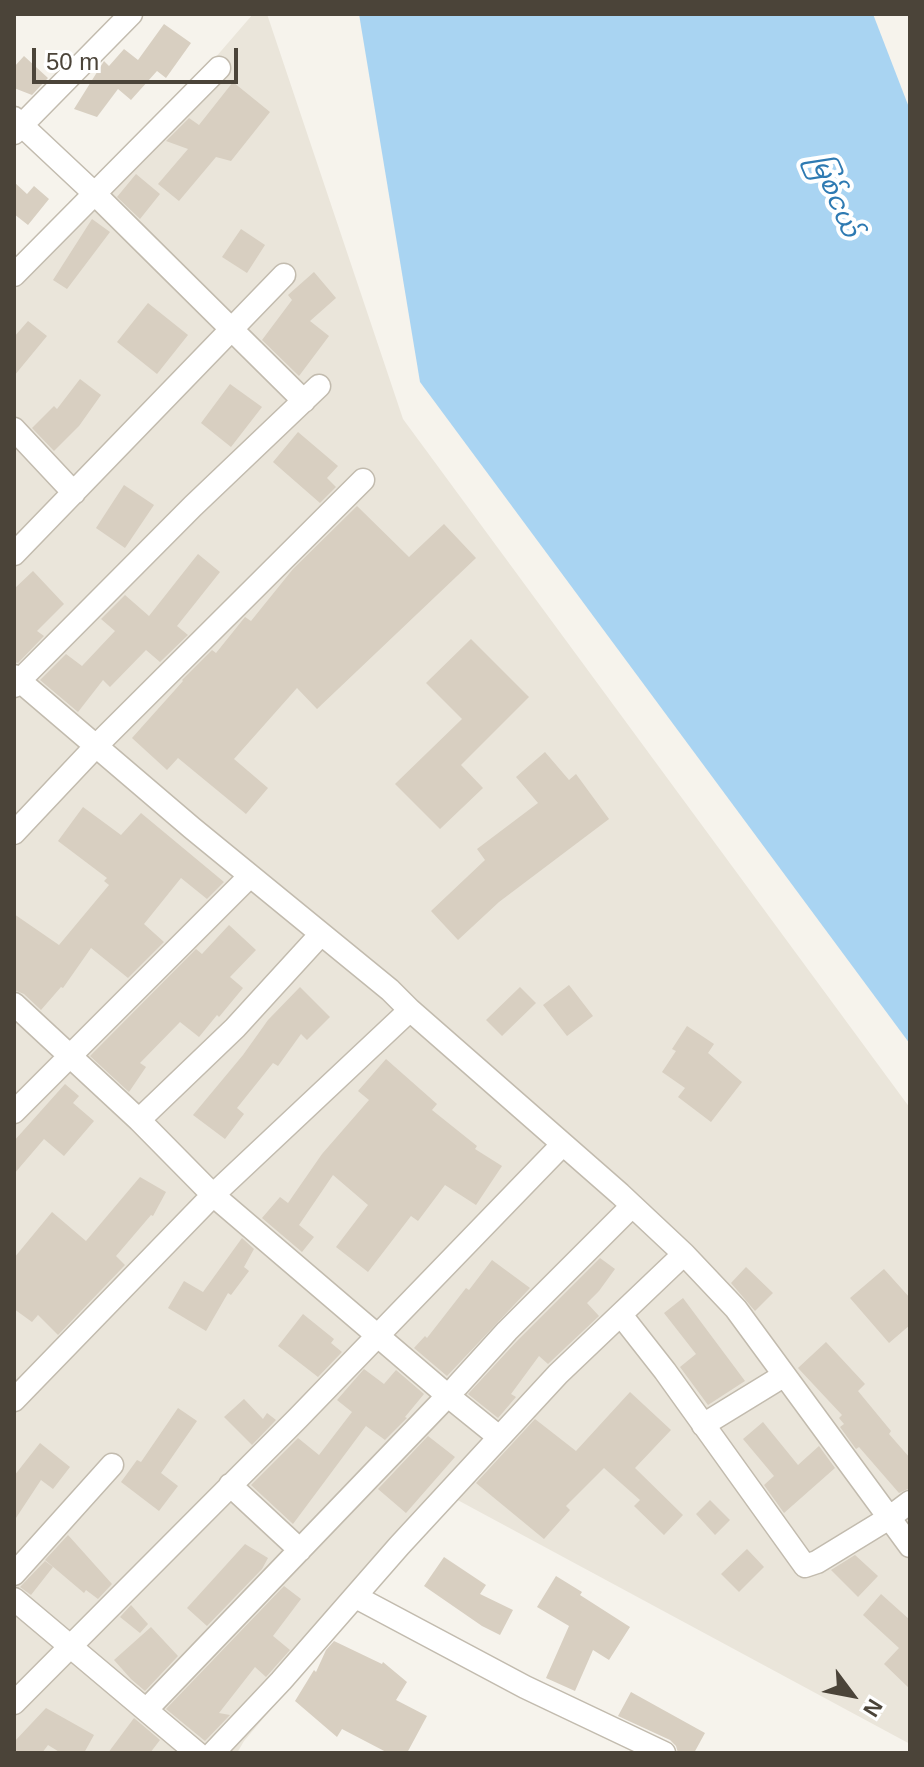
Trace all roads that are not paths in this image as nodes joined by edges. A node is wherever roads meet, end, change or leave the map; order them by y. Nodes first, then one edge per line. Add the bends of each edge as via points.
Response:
1 (131, 14) edge
2 (219, 68) dead end
3 (17, 125) edge
4 (95, 194) junction
5 (14, 275) edge
6 (284, 275) dead end
7 (232, 329) junction
8 (14, 429) edge
9 (363, 480) dead end
10 (74, 493) junction
11 (14, 554) edge
12 (16, 681) edge
13 (96, 746) junction
14 (14, 833) edge
15 (250, 876) junction
16 (321, 934) junction
17 (14, 1004) edge
18 (410, 1010) junction
19 (69, 1055) junction
20 (14, 1112) edge
21 (139, 1120) junction
22 (562, 1145) junction
23 (213, 1195) junction
24 (631, 1207) junction
25 (684, 1254) junction
26 (621, 1315) junction
27 (376, 1335) junction
28 (783, 1376) junction
29 (447, 1395) junction
30 (14, 1400) edge
31 (703, 1425) junction
32 (499, 1437) junction
33 (112, 1465) dead end
34 (230, 1485) junction
35 (910, 1502) edge
36 (889, 1518) junction
37 (910, 1546) edge
38 (300, 1550) junction
39 (14, 1574) edge
40 (356, 1597) junction
41 (14, 1599) edge
42 (71, 1646) junction
43 (14, 1703) edge
44 (146, 1710) junction
45 (197, 1753) edge
46 (213, 1753) edge
47 (664, 1753) edge

1 - 3 street
2 - 4 street
3 - 4 street
4 - 5 street
4 - 7 street
6 - 7 street
7 - 10 street
7 - 12 street via 312,393
8 - 10 street
9 - 13 street
10 - 11 street
12 - 13 street
13 - 14 street
13 - 15 street
15 - 16 street
15 - 19 street
16 - 18 street
16 - 21 street via 235,1028
17 - 19 street
18 - 22 street
18 - 23 street
19 - 20 street
19 - 21 street
21 - 23 street
22 - 24 street
22 - 27 street
23 - 27 street
23 - 30 street
24 - 25 street
24 - 29 street
25 - 26 street
25 - 28 street via 736,1309
26 - 31 street
26 - 32 street
27 - 29 street
27 - 34 street
28 - 31 street
28 - 36 street
29 - 32 street
29 - 38 street
31 - 36 street via 805,1566
32 - 40 street
33 - 39 street
34 - 38 street
34 - 42 street
35 - 36 street
36 - 37 street
38 - 44 street
40 - 46 street
40 - 47 street
41 - 42 street
42 - 43 street
42 - 44 street
44 - 45 street

